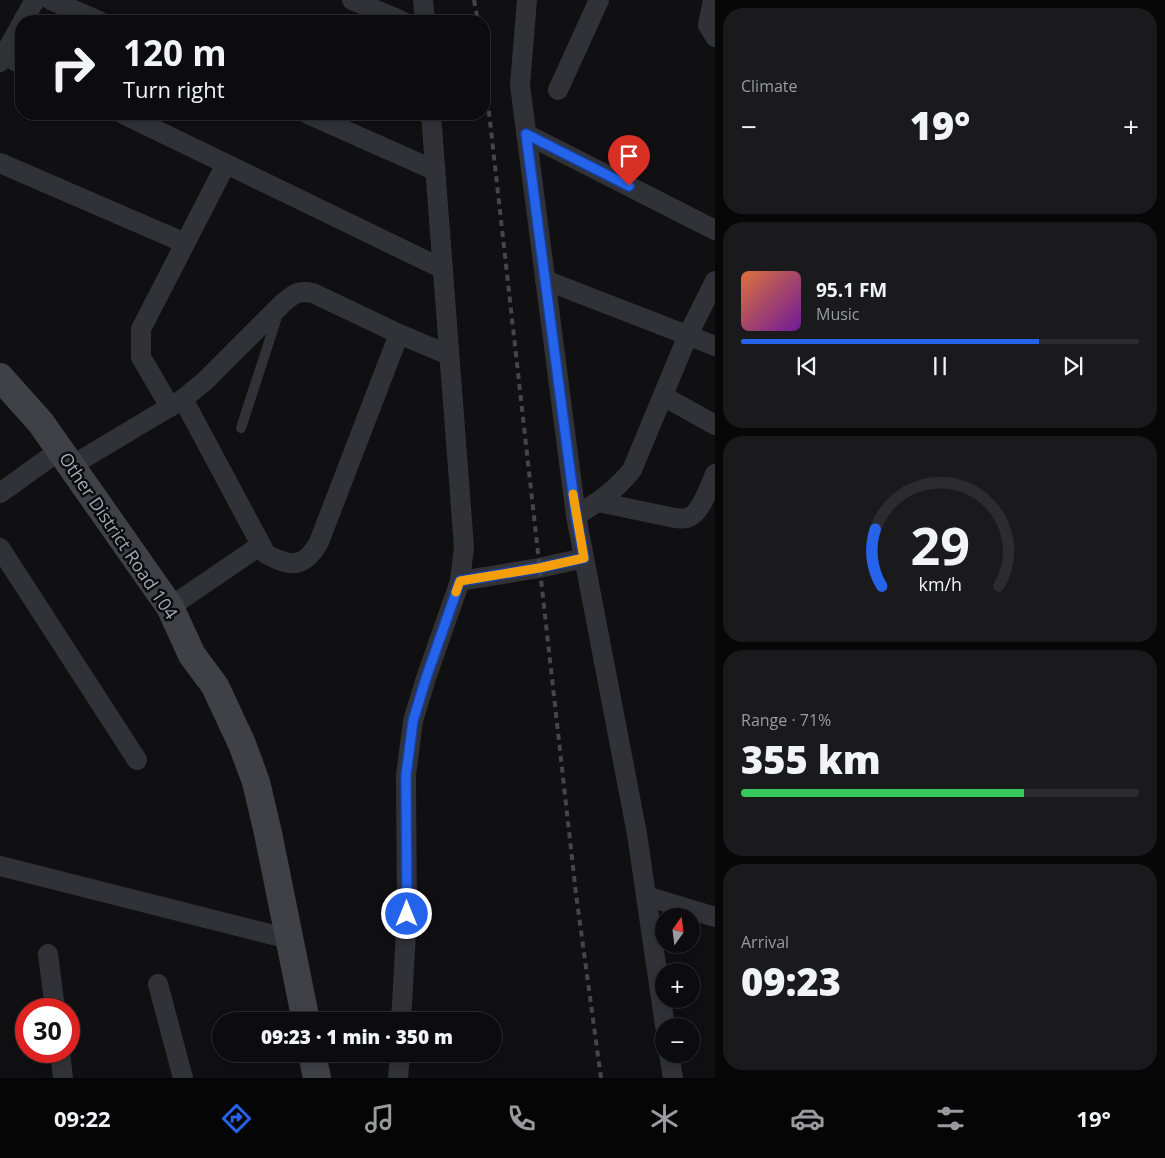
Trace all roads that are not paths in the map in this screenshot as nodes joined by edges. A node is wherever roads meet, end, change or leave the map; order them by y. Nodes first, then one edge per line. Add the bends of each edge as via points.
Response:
1 (35, 0) edge
2 (51, 0) edge
3 (352, 0) edge
4 (423, 0) edge
5 (527, 0) edge
6 (599, 0) edge
7 (713, 0) edge
8 (26, 15) edge
9 (85, 15) edge
10 (388, 15) edge
11 (424, 15) edge
12 (715, 37) edge
13 (15, 38) edge
14 (6, 59) edge
15 (558, 90) dead end
16 (135, 120) edge
17 (322, 120) edge
18 (431, 120) edge
19 (526, 134) junction
20 (0, 163) edge
21 (226, 164) junction
22 (434, 170) junction
23 (715, 230) edge
24 (185, 243) junction
25 (443, 269) junction
26 (545, 280) junction
27 (715, 281) edge
28 (282, 304) junction
29 (399, 334) junction
30 (688, 335) junction
31 (715, 346) edge
32 (449, 355) junction
33 (0, 378) edge
34 (663, 396) junction
35 (176, 403) junction
36 (715, 425) edge
37 (241, 428) dead end
38 (66, 458) junction
39 (715, 474) edge
40 (0, 493) edge
41 (598, 502) junction
42 (576, 516) junction
43 (261, 545) junction
44 (0, 548) edge
45 (584, 558) junction
46 (460, 581) junction
47 (170, 607) junction
48 (137, 760) dead end
49 (0, 866) edge
50 (646, 896) junction
51 (715, 916) edge
52 (289, 938) junction
53 (48, 954) dead end
54 (158, 984) dead end
55 (54, 998) edge
56 (304, 1012) edge
57 (402, 1012) edge
58 (664, 1018) edge
59 (314, 1062) edge
60 (399, 1062) edge
61 (61, 1063) edge
62 (670, 1063) edge
63 (63, 1078) edge
64 (183, 1078) edge
65 (317, 1078) edge
66 (398, 1078) edge
67 (673, 1078) edge

1 - 8 street
2 - 9 street
3 - 10 street
4 - 11 street
5 - 19 street via 520,85
6 - 15 street
7 - 12 street via 708,25
13 - 14 street
16 - 21 street
17 - 22 street
18 - 22 street
19 - 23 street
19 - 26 street
20 - 24 street
21 - 24 street
21 - 25 street
22 - 25 street
24 - 35 street via 141,329 141,357
25 - 32 street
26 - 30 street
26 - 42 street
27 - 30 street
28 - 29 street via 295,293 313,293
28 - 35 street via 210,375
28 - 37 lane
29 - 32 street
29 - 43 street via 312,556 297,564 282,562 266,554
30 - 31 street
30 - 34 street
32 - 46 street via 464,547
33 - 38 street, Other District Road 104 via 41,423
34 - 36 street
34 - 41 street via 632,470 619,486
35 - 38 street
35 - 43 street
38 - 40 street
38 - 47 street, Other District Road 104
39 - 41 street via 695,514 687,518
41 - 42 street
42 - 45 street
43 - 47 street
44 - 48 street
45 - 46 street
45 - 50 street
46 - 57 street via 413,721 406,775 407,914
47 - 52 street, Other District Road 104 via 192,655 215,686 245,751 256,782
49 - 52 street
50 - 51 street
50 - 58 street
52 - 56 street, Other District Road 104
53 - 55 street
54 - 64 street
59 - 65 street
60 - 66 street
61 - 63 street
62 - 67 street

